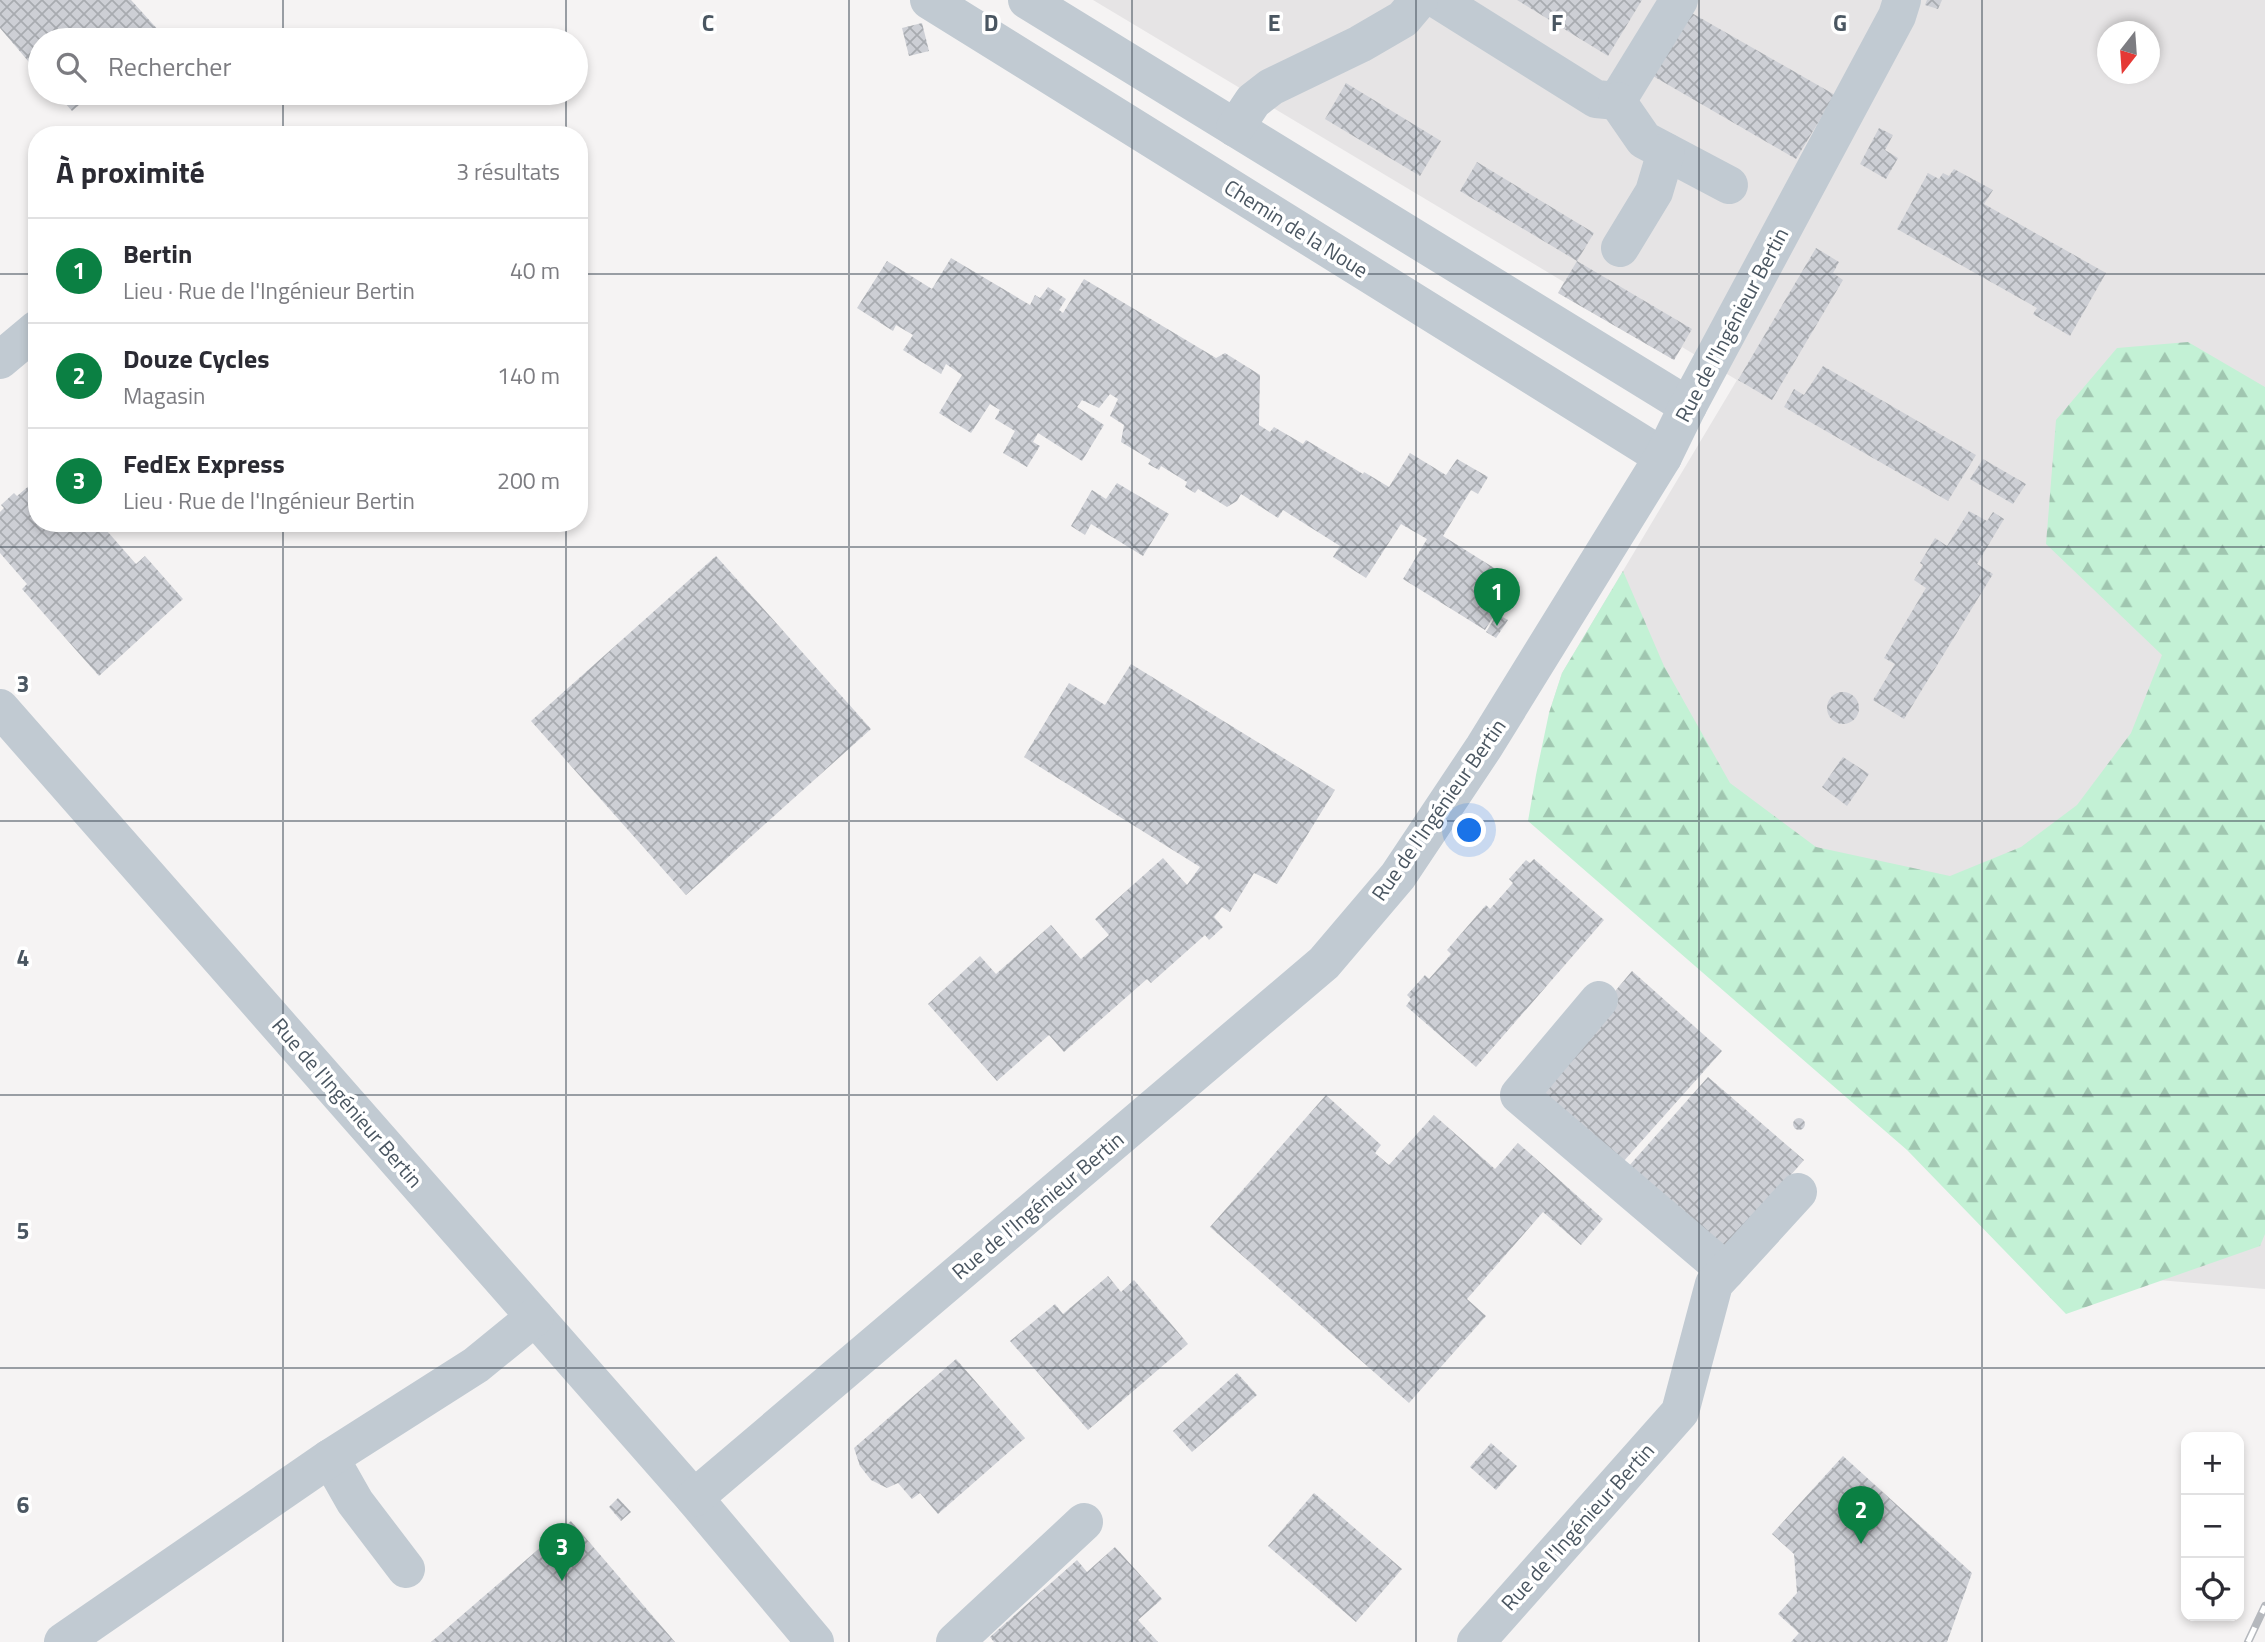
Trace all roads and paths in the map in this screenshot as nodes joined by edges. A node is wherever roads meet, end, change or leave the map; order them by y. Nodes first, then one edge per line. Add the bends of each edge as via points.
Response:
1 (929, 0) edge
2 (1027, 0) edge
3 (1419, 0) edge
4 (1438, 0) edge
5 (1679, 0) edge
6 (1902, 0) edge
7 (1617, 102) junction
8 (1235, 128) junction
9 (1666, 152) junction
10 (1728, 185) dead end
11 (1620, 248) dead end
12 (28, 337) edge
13 (0, 360) edge
14 (1688, 406) junction
15 (1663, 457) junction
16 (0, 708) edge
17 (1600, 1000) dead end
18 (1798, 1192) dead end
19 (1726, 1271) junction
20 (535, 1317) junction
21 (330, 1458) junction
22 (694, 1497) junction
23 (1084, 1522) dead end
24 (406, 1569) dead end
25 (63, 1642) edge
26 (815, 1642) edge
27 (955, 1642) edge
28 (1476, 1642) edge

1 - 15 street, Chemin de la Noue
2 - 8 street
3 - 8 street via 1403,19 1270,87 1253,101
4 - 7 street via 1596,99
5 - 7 street
6 - 14 street, Rue de l'Ingénieur Bertin
7 - 9 street via 1644,140
8 - 14 street
9 - 10 street
9 - 11 street via 1654,192
12 - 13 street
14 - 15 street, Rue de l'Ingénieur Bertin
15 - 22 street, Rue de l'Ingénieur Bertin via 1477,758 1398,876 1324,963
16 - 20 street, Rue de l'Ingénieur Bertin
17 - 19 street via 1519,1095
18 - 19 street
19 - 28 street, Rue de l'Ingénieur Bertin via 1714,1284 1680,1412
20 - 21 street via 476,1365
20 - 22 street, Rue de l'Ingénieur Bertin
21 - 24 street via 355,1502
21 - 25 street
22 - 26 street, Rue de l'Ingénieur Bertin
23 - 27 street

